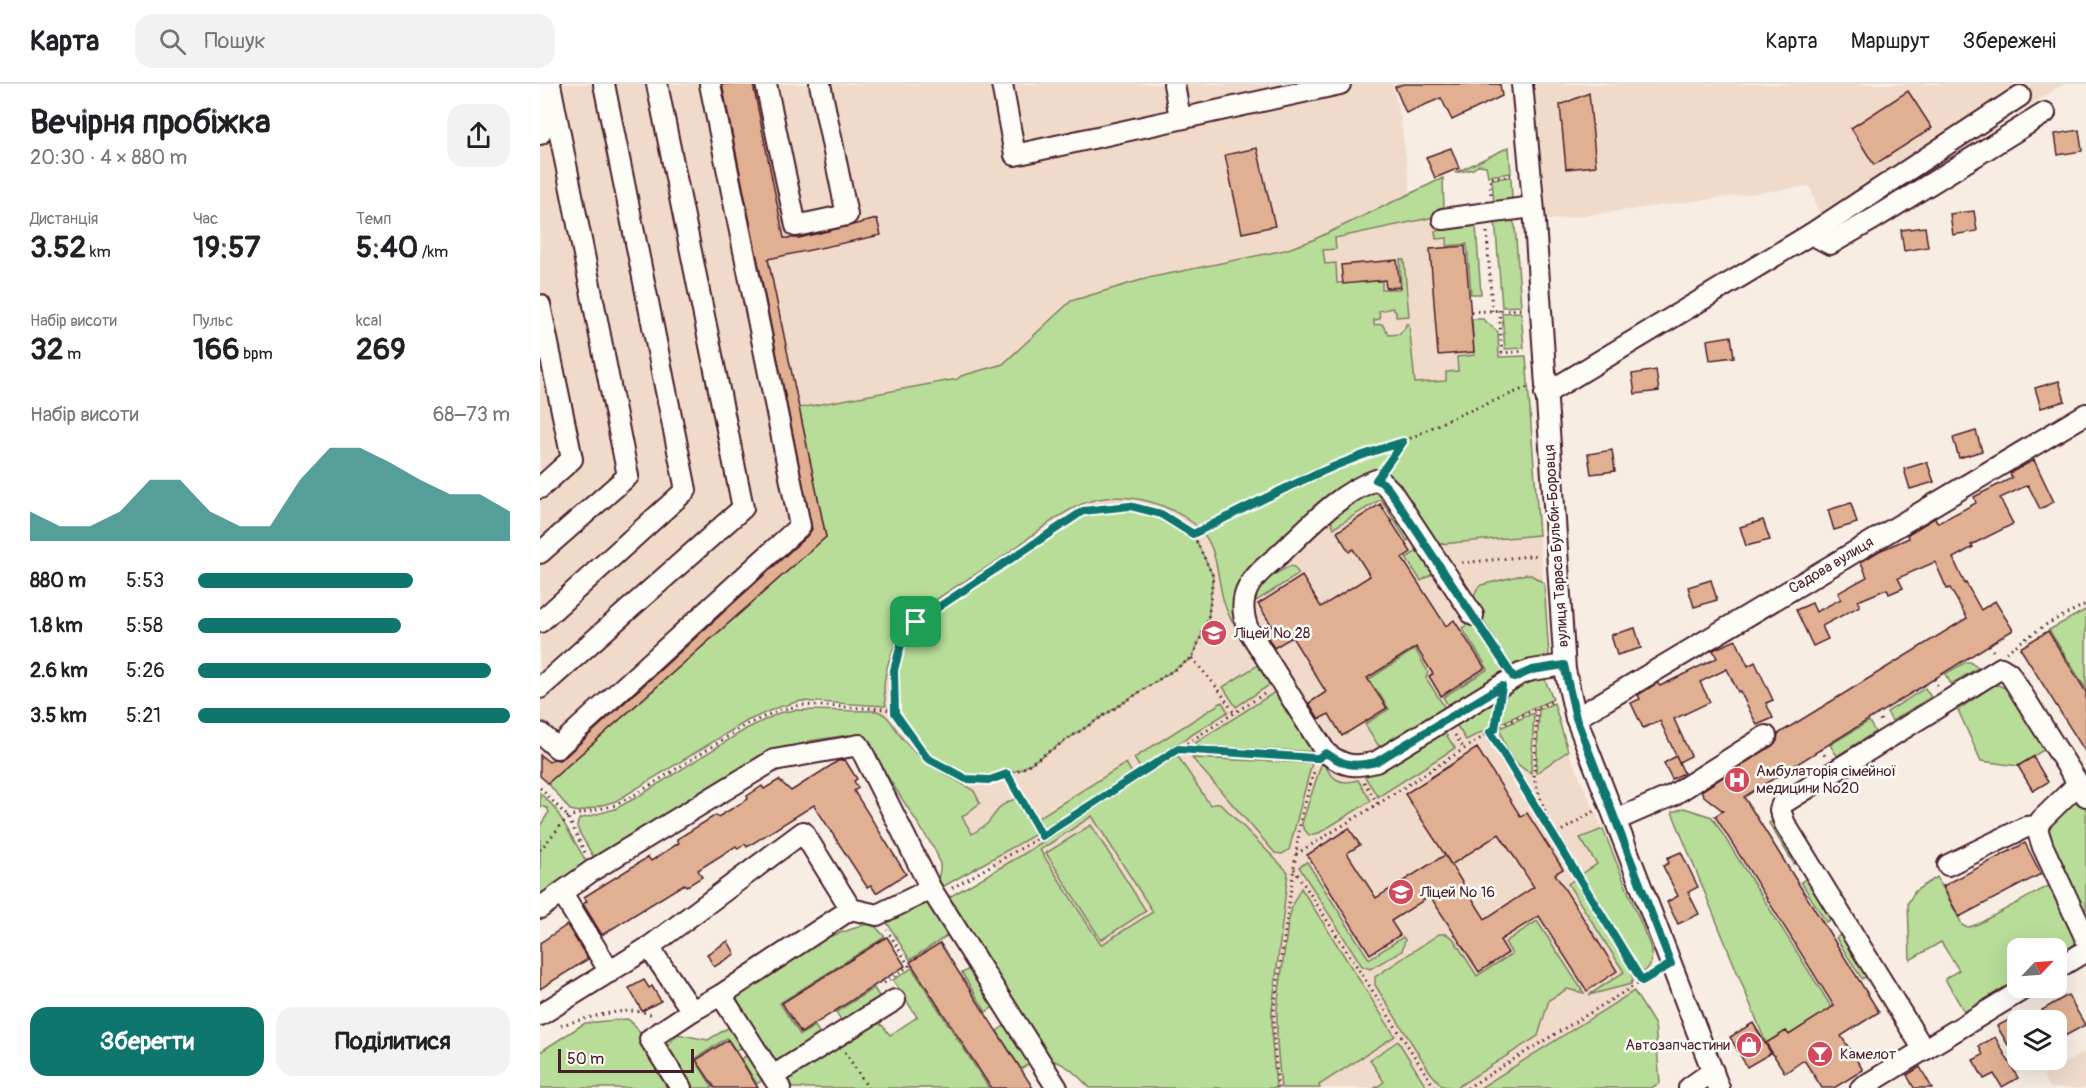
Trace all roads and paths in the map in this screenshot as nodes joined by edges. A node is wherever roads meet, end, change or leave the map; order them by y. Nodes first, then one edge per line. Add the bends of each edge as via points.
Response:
1 (549, 84) edge
2 (604, 84) edge
3 (657, 84) edge
4 (710, 84) edge
5 (766, 84) edge
6 (820, 84) edge
7 (1002, 84) edge
8 (1174, 84) edge
9 (1340, 84) edge
10 (1522, 84) edge
11 (2020, 96) dead end
12 (2045, 113) dead end
13 (1180, 118) junction
14 (540, 134) edge
15 (1513, 175) dead end
16 (1533, 207) junction
17 (1489, 213) junction
18 (1443, 219) dead end
19 (1810, 234) junction
20 (540, 305) edge
21 (1524, 309) dead end
22 (1492, 310) junction
23 (1499, 310) junction
24 (1471, 312) dead end
25 (1527, 351) dead end
26 (1538, 390) junction
27 (2086, 414) edge
28 (1403, 442) junction
29 (1376, 480) junction
30 (540, 488) edge
31 (1193, 534) junction
32 (540, 553) edge
33 (1544, 555) dead end
34 (1439, 566) junction
35 (2086, 604) edge
36 (1473, 615) joint
37 (540, 622) edge
38 (2004, 653) dead end
39 (1192, 658) junction
40 (1564, 665) junction
41 (1508, 682) junction
42 (1282, 683) junction
43 (540, 688) edge
44 (1570, 693) junction
45 (1537, 709) junction
46 (895, 713) junction
47 (1234, 713) junction
48 (1576, 718) junction
49 (1495, 728) junction
50 (1490, 732) junction
51 (540, 733) edge
52 (1766, 736) dead end
53 (1178, 749) junction
54 (1322, 755) junction
55 (1007, 774) junction
56 (540, 788) edge
57 (2082, 790) edge
58 (1612, 812) junction
59 (568, 817) junction
60 (2038, 826) junction
61 (1042, 836) junction
62 (1553, 836) junction
63 (1544, 841) dead end
64 (540, 850) edge
65 (1296, 854) junction
66 (1948, 865) dead end
67 (1293, 868) junction
68 (593, 870) junction
69 (562, 893) junction
70 (934, 893) junction
71 (540, 908) edge
72 (851, 909) junction
73 (877, 915) junction
74 (2086, 939) edge
75 (650, 947) junction
76 (2086, 951) edge
77 (2067, 962) edge
78 (1671, 964) junction
79 (610, 972) junction
80 (1642, 981) junction
81 (884, 983) dead end
82 (722, 995) junction
83 (2009, 998) edge
84 (895, 1000) dead end
85 (692, 1011) junction
86 (545, 1021) edge
87 (672, 1025) junction
88 (836, 1037) junction
89 (1924, 1050) junction
90 (1716, 1079) edge
91 (776, 1082) edge
92 (1865, 1087) edge
93 (681, 1088) edge
94 (868, 1088) edge
95 (1057, 1088) edge
96 (1278, 1088) edge
97 (1435, 1088) edge
98 (1467, 1088) edge
99 (1689, 1088) edge

1 - 14 street
1 - 32 street via 628,476
2 - 37 street via 686,490
3 - 43 street via 743,508
4 - 51 street via 800,526 557,748
5 - 6 street via 796,226 847,215
7 - 13 street via 1015,155
8 - 13 street
9 - 13 street
10 - 16 street, вулиця Тараса Бульби-Боровця
11 - 19 street
12 - 19 street via 1830,244
15 - 17 path via 1490,178
16 - 17 street
16 - 26 street, вулиця Тараса Бульби-Боровця
17 - 18 street
17 - 22 path
19 - 26 street
20 - 30 street via 572,459
21 - 23 path
22 - 23 path
22 - 24 path
23 - 25 path via 1502,353
26 - 28 path via 1448,420
26 - 40 street, вулиця Тараса Бульби-Боровця
27 - 48 street, Садова вулиця
28 - 29 path
28 - 31 path via 1298,481
29 - 34 street via 1390,491
29 - 42 street via 1328,510 1248,586 1244,620
31 - 39 path via 1213,576 1208,620
31 - 46 path via 1161,514 1130,506 1083,511 916,622 902,641 894,670
33 - 34 path
34 - 36 street
35 - 38 path
36 - 41 path
39 - 47 path
39 - 55 path via 1022,769
40 - 41 street via 1532,670
40 - 44 street, вулиця Тараса Бульби-Боровця
41 - 49 path
41 - 54 street via 1376,762 1346,765
42 - 47 path
42 - 54 street
44 - 45 path
44 - 48 street, вулиця Тараса Бульби-Боровця
45 - 49 path
45 - 62 path via 1534,778
46 - 55 path via 927,758 966,779 990,780
46 - 59 path via 886,709 811,706 777,711 746,725 615,805
47 - 53 path
48 - 58 street, вулиця Тараса Бульби-Боровця
49 - 50 path
50 - 62 path
50 - 65 path
52 - 58 street via 1673,795
53 - 54 path
53 - 61 path
54 - 65 path via 1300,818
55 - 61 path
56 - 59 path
57 - 60 street
57 - 89 street via 2009,673 2001,668 1782,804 1785,824
58 - 62 path
58 - 78 street, вулиця Тараса Бульби-Боровця
59 - 64 path
59 - 68 path
60 - 66 street via 2026,827
60 - 74 street via 2038,836
61 - 70 path
62 - 63 path
62 - 80 path
65 - 67 path
67 - 96 path via 1274,1009
67 - 97 path
68 - 69 street
68 - 70 street via 774,760 859,744
69 - 71 street
69 - 79 street
70 - 73 street
70 - 95 street
72 - 73 street
72 - 75 street via 803,832
72 - 82 street
73 - 81 path via 909,966
75 - 79 street
75 - 85 street
76 - 77 street
78 - 80 path
78 - 90 street, вулиця Тараса Бульби-Боровця
79 - 86 street
80 - 98 path
82 - 85 street
82 - 91 street
83 - 89 street
84 - 88 street
85 - 87 street
86 - 87 path via 646,1011
87 - 93 street via 650,1039
88 - 91 street
88 - 94 path
89 - 92 street
90 - 99 street

